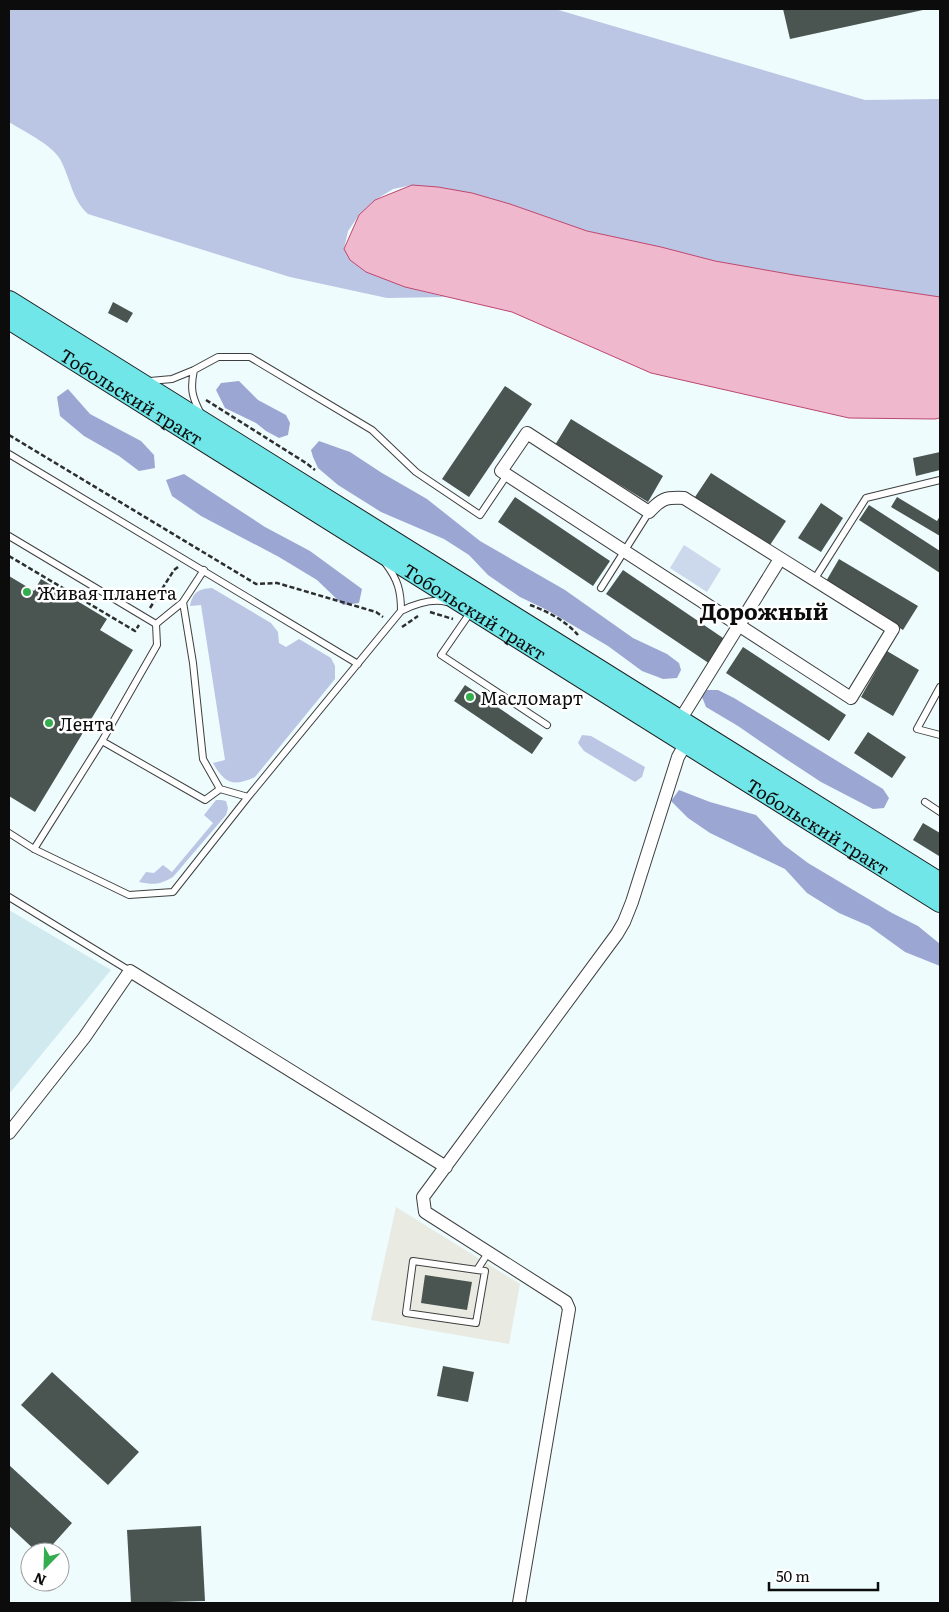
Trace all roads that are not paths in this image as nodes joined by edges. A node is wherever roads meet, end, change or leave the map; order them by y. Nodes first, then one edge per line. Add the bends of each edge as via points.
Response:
1 (9, 305) edge
2 (194, 370) junction
3 (138, 381) junction
4 (205, 422) junction
5 (9, 454) edge
6 (507, 475) junction
7 (940, 480) edge
8 (649, 512) junction
9 (9, 536) edge
10 (376, 550) junction
11 (624, 552) junction
12 (780, 558) junction
13 (204, 570) junction
14 (814, 580) junction
15 (600, 588) dead end
16 (183, 602) junction
17 (472, 610) junction
18 (401, 611) junction
19 (156, 624) junction
20 (739, 627) junction
21 (358, 664) junction
22 (940, 687) edge
23 (680, 720) junction
24 (547, 725) dead end
25 (940, 735) edge
26 (102, 741) junction
27 (686, 743) junction
28 (220, 789) junction
29 (248, 797) junction
30 (925, 802) dead end
31 (940, 812) edge
32 (9, 834) edge
33 (34, 849) junction
34 (940, 883) edge
35 (9, 897) edge
36 (940, 902) edge
37 (130, 971) junction
38 (9, 1133) edge
39 (446, 1167) junction
40 (488, 1252) junction
41 (477, 1270) junction
42 (519, 1603) edge

1 - 3 main road, Тобольский тракт
1 - 10 main road, Тобольский тракт
2 - 3 lane via 157,382
2 - 4 lane via 191,385 194,400
2 - 6 lane via 218,357 250,357 372,430 416,472 480,515
3 - 4 main road, Тобольский тракт
4 - 23 main road, Тобольский тракт
5 - 13 lane
6 - 8 street via 501,471 527,433
6 - 11 street
7 - 14 lane via 866,498
8 - 11 lane
8 - 12 street via 665,498 684,498
9 - 19 lane
10 - 17 main road, Тобольский тракт
10 - 18 lane via 393,573 401,591
11 - 15 lane
11 - 20 street
12 - 14 street
12 - 20 street
13 - 16 lane
13 - 21 lane
14 - 20 street via 893,629 851,698
16 - 19 lane
16 - 28 lane via 203,759
17 - 18 lane via 440,600 418,603
17 - 24 lane via 441,656
17 - 27 main road, Тобольский тракт
18 - 21 lane
19 - 26 lane via 158,645
20 - 23 street
21 - 29 lane
22 - 25 lane via 917,729
23 - 34 main road, Тобольский тракт
26 - 28 lane via 205,800
26 - 33 lane
27 - 36 main road, Тобольский тракт
27 - 39 street via 678,757 624,922
28 - 29 lane
29 - 33 lane via 173,892 129,895
30 - 31 lane
32 - 33 lane
35 - 37 lane
37 - 38 street via 84,1038
37 - 39 street
39 - 40 street via 423,1197 425,1212
40 - 41 lane
40 - 42 street via 566,1302 569,1309
41 - 41 lane via 414,1261 406,1313 476,1323 485,1271

